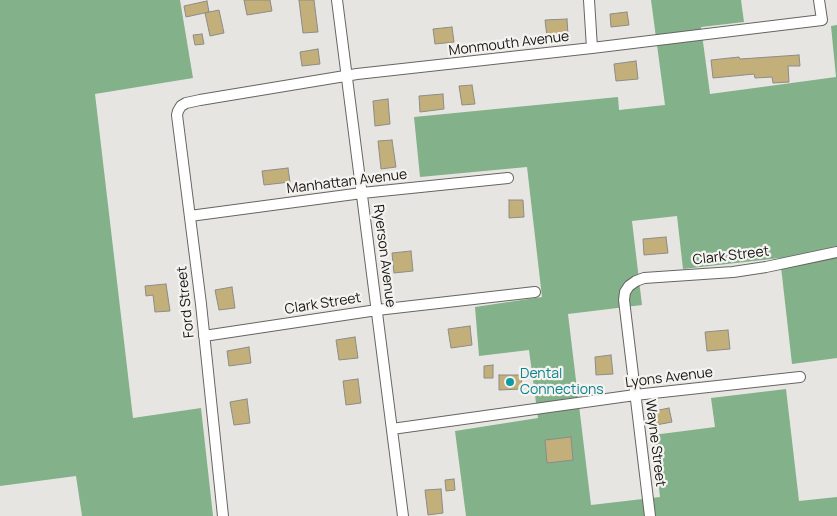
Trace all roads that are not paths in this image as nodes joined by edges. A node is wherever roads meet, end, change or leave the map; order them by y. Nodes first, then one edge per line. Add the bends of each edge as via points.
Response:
1 (337, 0) edge
2 (588, 0) edge
3 (819, 0) edge
4 (592, 48) junction
5 (347, 76) junction
6 (200, 100) joint
7 (508, 178) dead end
8 (362, 193) junction
9 (190, 216) junction
10 (837, 252) edge
11 (629, 286) joint
12 (535, 292) dead end
13 (377, 310) junction
14 (204, 336) junction
15 (800, 378) dead end
16 (635, 395) junction
17 (392, 428) junction
18 (223, 516) edge
19 (402, 516) edge
20 (650, 516) edge

1 - 5 street, Ryerson Avenue
2 - 4 street
3 - 4 street, Monmouth Avenue via 822,20
4 - 5 street, Monmouth Avenue
5 - 6 street, Monmouth Avenue
5 - 8 street, Ryerson Avenue
6 - 9 street, Ford Street via 181,106 177,114
7 - 8 street, Manhattan Avenue
8 - 9 street, Manhattan Avenue
8 - 13 street, Ryerson Avenue
9 - 14 street, Ford Street
10 - 11 street, Clark Street via 733,272 644,278
11 - 16 street, Wayne Street via 624,300
12 - 13 street, Clark Street
13 - 14 street, Clark Street
13 - 17 street, Ryerson Avenue
14 - 18 street, Ford Street
15 - 16 street, Lyons Avenue
16 - 17 street, Lyons Avenue
16 - 20 street, Wayne Street
17 - 19 street, Ryerson Avenue

